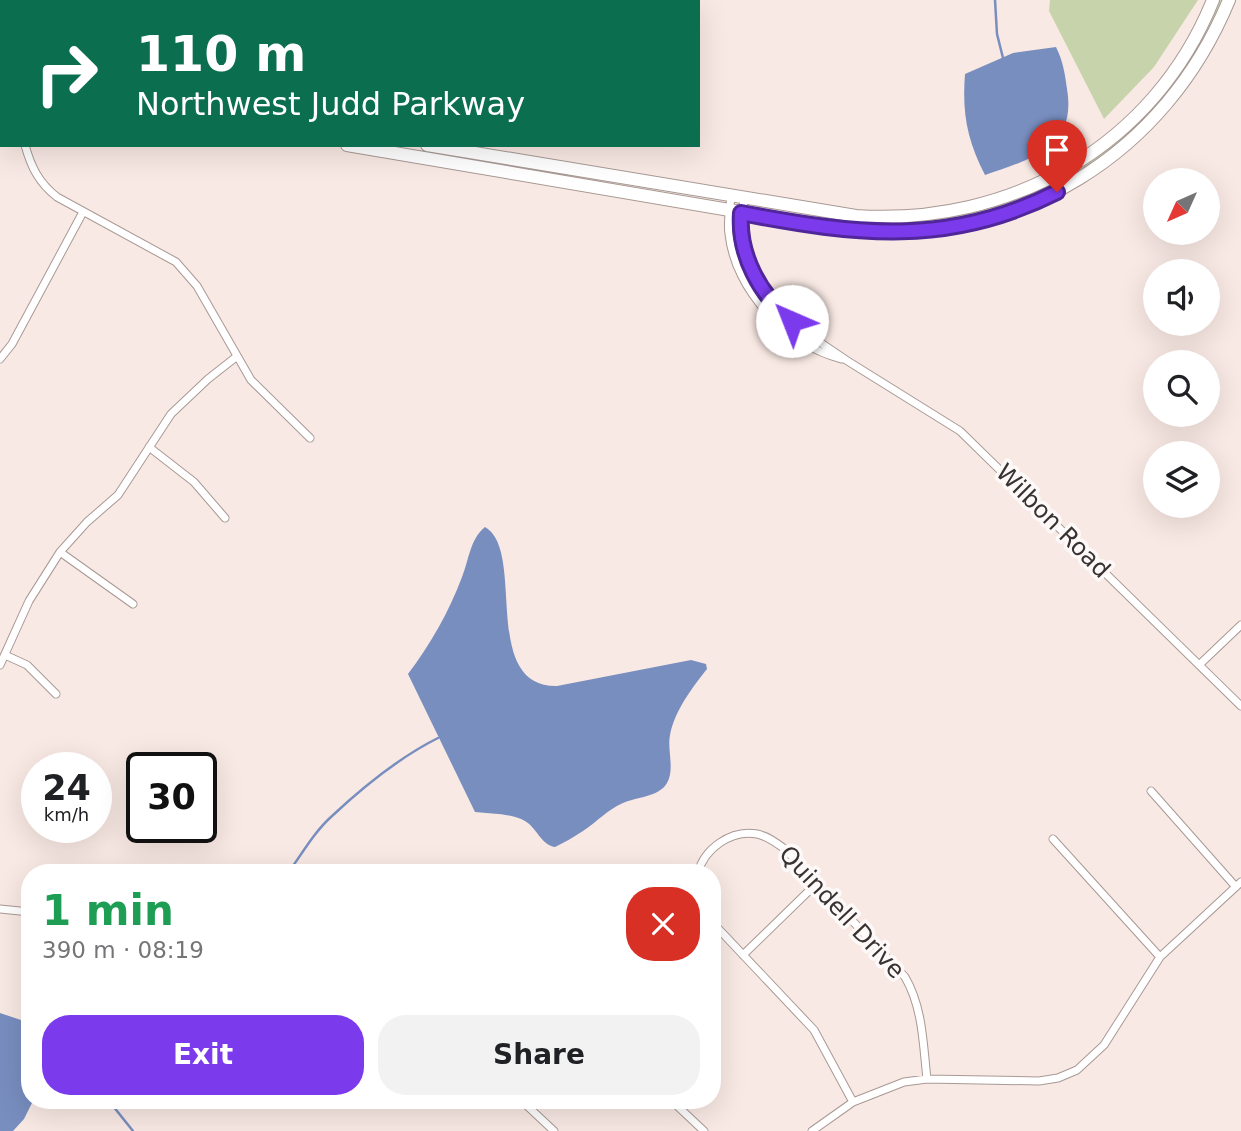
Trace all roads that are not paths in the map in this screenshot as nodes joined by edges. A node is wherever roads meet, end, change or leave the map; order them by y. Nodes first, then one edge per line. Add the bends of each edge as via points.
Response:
1 (1213, 0) edge
2 (1229, 0) edge
3 (26, 147) edge
4 (359, 147) edge
5 (439, 147) edge
6 (738, 198) junction
7 (83, 212) junction
8 (735, 212) junction
9 (236, 357) junction
10 (0, 359) edge
11 (846, 360) junction
12 (310, 438) dead end
13 (149, 447) junction
14 (225, 518) dead end
15 (60, 552) junction
16 (133, 604) dead end
17 (1241, 625) edge
18 (5, 655) junction
19 (0, 665) edge
20 (1199, 665) junction
21 (56, 694) dead end
22 (1241, 706) edge
23 (1151, 791) dead end
24 (1052, 839) dead end
25 (701, 864) edge
26 (817, 883) junction
27 (1238, 885) edge
28 (0, 909) edge
29 (21, 911) edge
30 (721, 932) edge
31 (743, 955) junction
32 (1160, 957) junction
33 (927, 1079) junction
34 (853, 1102) junction
35 (531, 1109) edge
36 (681, 1109) edge
37 (554, 1131) edge
38 (704, 1131) edge
39 (812, 1131) edge

1 - 6 highway via 1184,56 1144,108 1092,153 1025,190 980,206 909,217 856,216
2 - 8 highway via 1199,60 1157,115 1129,144 1040,200 990,218 922,232 853,231
3 - 7 street via 46,189
4 - 8 highway
5 - 6 highway
6 - 8 street, Wilbon Road
6 - 8 street, Wilbon Road
7 - 9 street via 176,262 198,286
7 - 10 street
8 - 11 street, Wilbon Road via 746,255 770,299 801,329
8 - 11 street, Wilbon Road via 729,234 734,255 760,302 796,338
9 - 12 street via 251,380
9 - 13 street via 171,414
11 - 20 street, Wilbon Road via 960,431
13 - 14 street via 194,482
13 - 15 street via 118,495
15 - 16 street
15 - 18 street via 29,601
17 - 20 street
18 - 19 street
18 - 21 street via 27,665
20 - 22 street, Wilbon Road
23 - 27 street
24 - 32 street
25 - 26 street, Quindell Drive via 718,843 737,834 757,834 786,850
26 - 31 street
26 - 33 street, Quindell Drive via 905,977 914,993
27 - 32 street
28 - 29 street
30 - 31 street
31 - 34 street via 814,1030
32 - 33 street via 1104,1045 1077,1070 1038,1081
33 - 34 street via 904,1082
34 - 39 street
35 - 37 street
36 - 38 street

